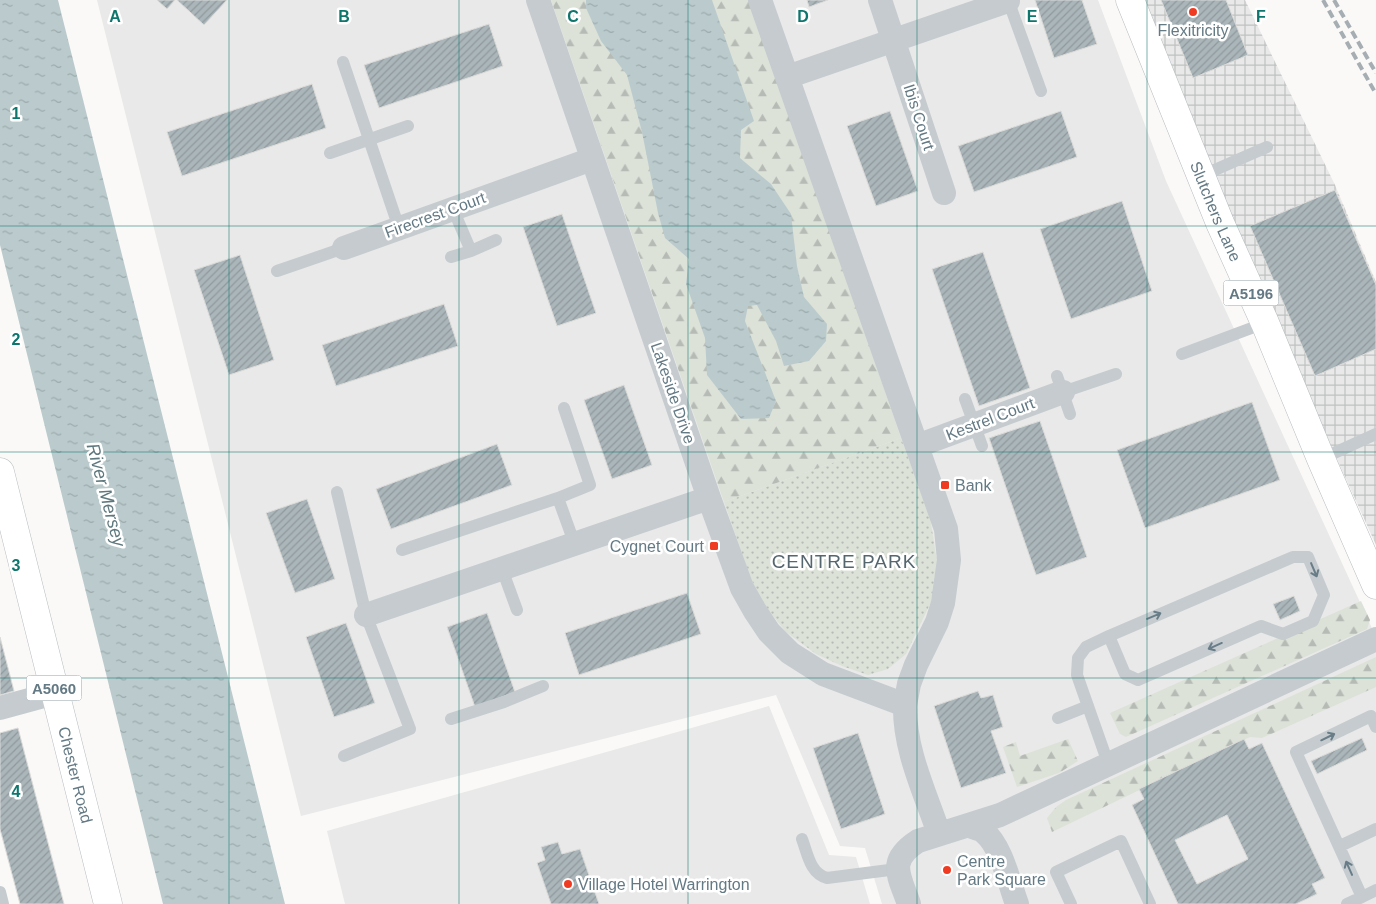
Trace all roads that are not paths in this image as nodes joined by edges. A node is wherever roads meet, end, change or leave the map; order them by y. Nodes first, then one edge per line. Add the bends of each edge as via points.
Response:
1 (538, 0) edge
2 (760, 0) edge
3 (880, 0) edge
4 (1130, 0) edge
5 (1008, 1) edge
6 (894, 40) junction
7 (343, 62) dead end
8 (787, 77) junction
9 (1041, 91) dead end
10 (408, 126) dead end
11 (369, 139) junction
12 (1267, 147) dead end
13 (330, 153) dead end
14 (592, 159) junction
15 (1201, 176) junction
16 (944, 193) dead end
17 (453, 209) junction
18 (399, 228) junction
19 (496, 240) dead end
20 (344, 248) joint
21 (471, 251) junction
22 (451, 257) dead end
23 (277, 271) dead end
24 (1265, 323) junction
25 (1182, 354) dead end
26 (1116, 374) dead end
27 (1063, 394) joint
28 (965, 399) dead end
29 (564, 408) dead end
30 (1376, 434) edge
31 (978, 436) junction
32 (917, 446) junction
33 (1321, 459) junction
34 (0, 472) edge
35 (337, 492) dead end
36 (558, 498) junction
37 (709, 498) junction
38 (575, 544) junction
39 (402, 550) dead end
40 (502, 569) junction
41 (1376, 584) edge
42 (517, 610) dead end
43 (366, 615) junction
44 (1110, 636) junction
45 (1376, 639) edge
46 (543, 686) dead end
47 (55, 693) junction
48 (904, 705) junction
49 (1088, 706) junction
50 (0, 708) edge
51 (1058, 718) dead end
52 (451, 719) dead end
53 (1376, 727) edge
54 (344, 756) dead end
55 (1108, 763) junction
56 (1047, 792) junction
57 (970, 826) junction
58 (1376, 829) edge
59 (939, 834) junction
60 (802, 840) dead end
61 (1340, 846) junction
62 (1000, 856) junction
63 (897, 869) junction
64 (1376, 890) edge
65 (0, 892) edge
66 (1362, 897) junction
67 (3, 904) edge
68 (108, 904) edge
69 (909, 904) edge
70 (1016, 904) edge
71 (1071, 904) edge
72 (1150, 904) edge
73 (1347, 904) edge

1 - 14 street, Lakeside Drive
2 - 8 street
3 - 6 street, Ibis Court
4 - 15 highway, Slutchers Lane / A5196
5 - 6 street
5 - 9 lane
6 - 8 street
6 - 16 street, Ibis Court
7 - 11 lane
8 - 32 street
10 - 11 lane
11 - 13 lane
11 - 18 lane
12 - 15 lane
14 - 17 street, Firecrest Court
14 - 37 street, Lakeside Drive
15 - 24 highway, Slutchers Lane / A5196
17 - 18 street, Firecrest Court
17 - 21 lane
18 - 20 street, Firecrest Court
19 - 21 lane
20 - 23 lane, Firecrest Court
21 - 22 lane
24 - 25 lane
24 - 33 highway, Slutchers Lane / A5196
26 - 27 lane
27 - 31 street, Kestrel Court
28 - 31 lane
29 - 36 lane via 590,485
30 - 33 lane
31 - 32 street, Kestrel Court
32 - 48 street via 946,529 949,560 943,603 916,665
33 - 41 highway, Slutchers Lane / A5196
34 - 47 highway, Chester Road / A5060
35 - 43 lane
36 - 38 lane
36 - 39 lane
37 - 38 street
37 - 48 street, Lakeside Drive via 742,588 776,639 790,653 823,674
38 - 40 street
40 - 42 lane
40 - 43 street
43 - 54 lane via 410,729
44 -> 44 lane via 1293,557 1308,557 1324,594 1313,622 1284,634 1261,626 1138,680 1125,674
44 - 49 lane via 1086,647 1078,658 1077,675
45 - 55 street
46 - 52 lane
47 - 50 street
47 - 68 highway, Chester Road / A5060
48 - 59 street via 908,743
49 - 51 lane
49 - 55 lane
61 -> 53 lane via 1296,752 1371,716
55 - 56 street
56 - 57 street
56 - 62 street via 1011,826
57 - 59 street
57 - 62 street via 984,831
58 - 61 lane
59 - 63 street via 908,848 900,856
60 - 63 lane via 819,876 827,878
66 -> 61 lane
62 - 70 street
63 - 69 street
64 - 66 lane
65 - 67 lane
66 - 73 lane
71 - 72 lane via 1056,872 1121,841

